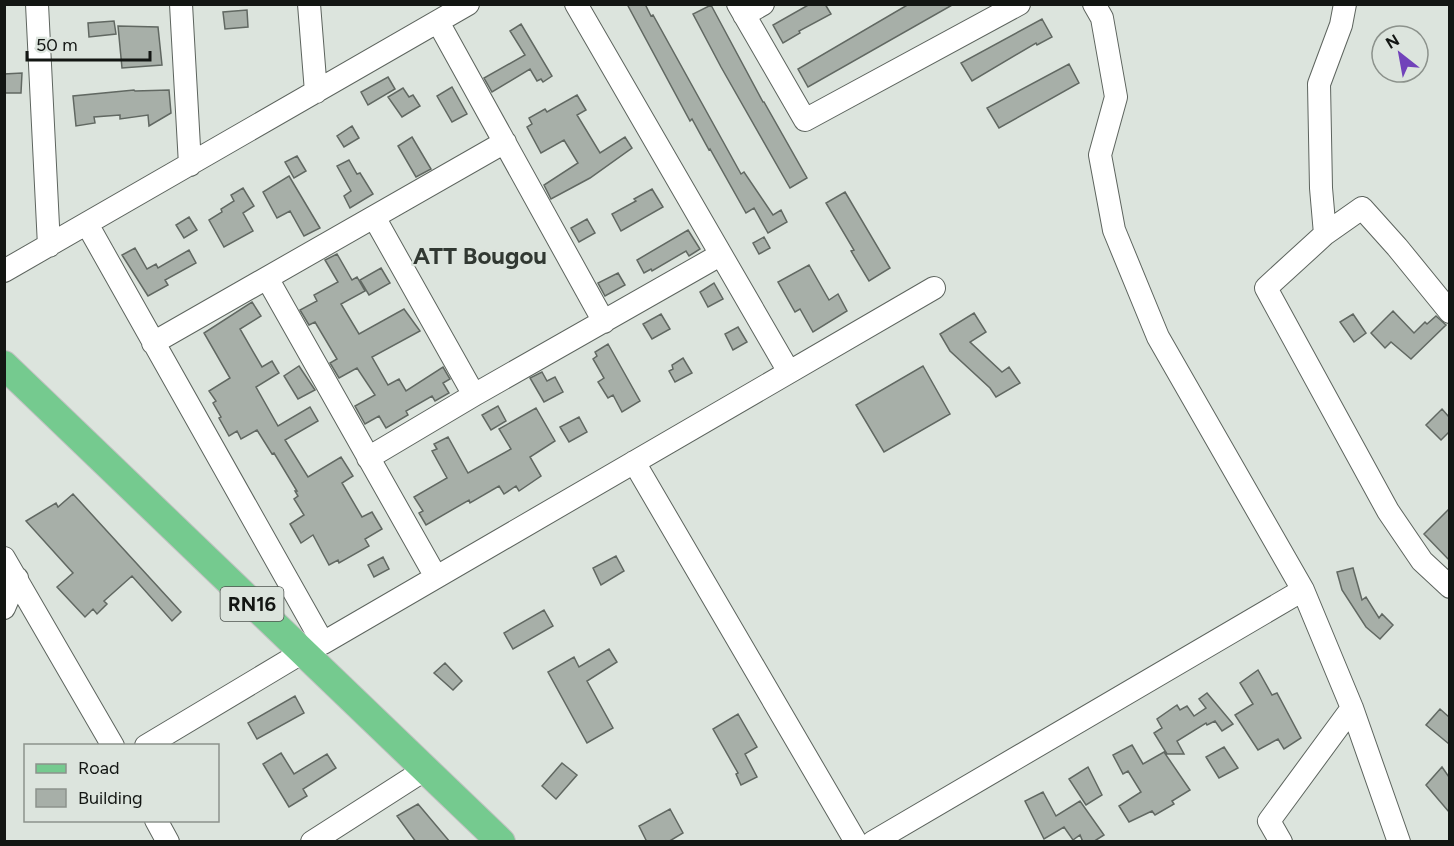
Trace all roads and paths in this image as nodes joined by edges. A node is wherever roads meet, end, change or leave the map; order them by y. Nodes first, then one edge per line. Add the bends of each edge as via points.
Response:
1 (37, 4) edge
2 (181, 4) edge
3 (309, 4) edge
4 (576, 4) edge
5 (1019, 4) edge
6 (1094, 4) edge
7 (1345, 4) edge
8 (749, 8) edge
9 (451, 12) edge
10 (316, 92) junction
11 (505, 142) junction
12 (190, 165) junction
13 (374, 217) junction
14 (87, 224) junction
15 (1325, 234) junction
16 (49, 246) junction
17 (720, 255) junction
18 (4, 271) edge
19 (267, 278) junction
20 (934, 288) dead end
21 (1449, 312) edge
22 (604, 322) junction
23 (153, 343) junction
24 (4, 365) edge
25 (789, 372) junction
26 (474, 395) junction
27 (368, 458) junction
28 (634, 462) junction
29 (4, 558) edge
30 (436, 577) junction
31 (17, 578) junction
32 (1449, 587) edge
33 (1303, 590) junction
34 (4, 608) edge
35 (313, 648) junction
36 (1352, 708) junction
37 (112, 744) edge
38 (149, 744) edge
39 (426, 769) junction
40 (157, 822) edge
41 (168, 842) edge
42 (312, 842) edge
43 (501, 842) edge
44 (856, 842) edge
45 (873, 842) edge
46 (1281, 842) edge
47 (1399, 842) edge

1 - 16 street
2 - 12 street
3 - 10 street
4 - 17 street
5 - 8 street via 806,120
6 - 33 street via 1101,18 1116,97 1100,155 1114,230 1158,337
7 - 15 street via 1319,84
9 - 10 street
9 - 11 street
10 - 12 street
11 - 13 street
11 - 22 street
12 - 14 street
13 - 19 street
13 - 26 street
14 - 16 street
14 - 23 street
15 - 21 street via 1362,208
15 - 32 street via 1266,288 1389,511 1422,561
16 - 18 street
17 - 22 street
17 - 25 street
19 - 23 street
19 - 27 street
20 - 25 street
22 - 26 street
23 - 35 street
24 - 35 main road, RN16
25 - 28 street
26 - 27 street
27 - 30 street
28 - 30 street
28 - 44 street
29 - 31 street
30 - 35 street
31 - 34 street
31 - 37 street
33 - 36 street
33 - 45 street
35 - 38 street
35 - 39 main road, RN16
36 - 46 street via 1269,821
36 - 47 street
39 - 42 street
39 - 43 main road, RN16
40 - 41 street

